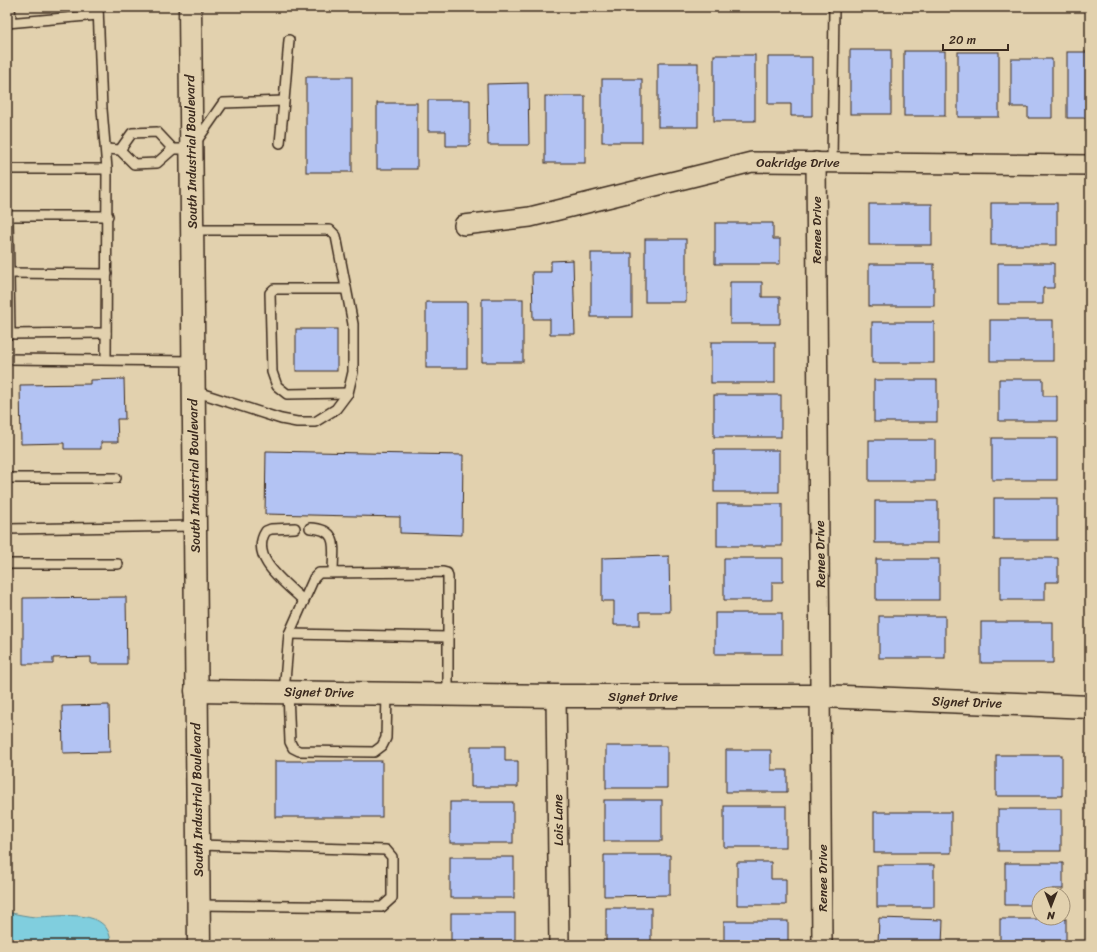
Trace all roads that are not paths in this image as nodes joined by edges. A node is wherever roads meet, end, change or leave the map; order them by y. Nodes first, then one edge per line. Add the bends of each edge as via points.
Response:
1 (10, 7) edge
2 (190, 7) edge
3 (834, 7) edge
4 (98, 11) edge
5 (9, 22) edge
6 (289, 40) dead end
7 (284, 101) junction
8 (280, 143) dead end
9 (106, 149) junction
10 (182, 149) junction
11 (120, 150) junction
12 (824, 162) junction
13 (1090, 165) edge
14 (7, 169) edge
15 (107, 169) junction
16 (108, 216) junction
17 (464, 225) dead end
18 (192, 230) junction
19 (8, 273) junction
20 (107, 274) junction
21 (346, 289) junction
22 (106, 333) junction
23 (7, 359) edge
24 (106, 359) junction
25 (193, 361) junction
26 (193, 390) junction
27 (348, 393) junction
28 (7, 478) edge
29 (116, 478) dead end
30 (195, 526) junction
31 (295, 528) dead end
32 (310, 528) dead end
33 (7, 529) edge
34 (7, 564) edge
35 (118, 564) dead end
36 (333, 572) junction
37 (304, 601) junction
38 (289, 634) junction
39 (448, 637) junction
40 (196, 690) junction
41 (286, 692) junction
42 (387, 693) junction
43 (448, 694) junction
44 (556, 696) junction
45 (821, 696) junction
46 (1090, 707) edge
47 (198, 846) junction
48 (198, 906) junction
49 (199, 945) edge
50 (559, 945) edge
51 (822, 945) edge

1 - 5 lane
2 - 10 main road, South Industrial Boulevard
3 - 12 lane
4 - 5 lane
4 - 9 lane
6 - 7 lane
7 - 8 lane
7 - 10 lane via 223,103
9 - 11 lane
9 - 15 lane
10 - 11 lane via 157,163 134,164
10 - 11 lane via 157,132 132,133
10 - 18 main road, South Industrial Boulevard
12 - 13 street, Oakridge Drive
12 - 17 street, Oakridge Drive via 752,162 530,218
12 - 45 street, Renee Drive
14 - 15 lane
15 - 16 lane
16 - 19 lane via 8,216
16 - 20 lane
18 - 21 lane via 330,230 336,236
18 - 25 main road, South Industrial Boulevard
19 - 20 lane
19 - 22 lane via 10,334
20 - 22 lane
21 - 27 lane via 353,324 353,372
21 - 27 lane via 274,289 270,293 272,372 277,386 288,394
22 - 24 lane
23 - 24 lane
24 - 25 lane
25 - 26 main road, South Industrial Boulevard
26 - 27 lane via 297,422 315,422 322,419 336,409
26 - 30 main road, South Industrial Boulevard
28 - 29 lane
30 - 33 lane
30 - 40 main road, South Industrial Boulevard
31 - 37 lane via 266,531 261,543 262,552 266,563
32 - 36 lane via 327,530 331,534
34 - 35 lane
36 - 37 lane via 319,573 314,578
36 - 39 lane via 447,573
37 - 38 lane
38 - 39 lane
38 - 41 lane
39 - 43 lane
40 - 41 main road, Signet Drive
40 - 47 main road, South Industrial Boulevard
41 - 42 main road, Signet Drive
41 - 42 lane via 290,742 293,748 299,751 374,752 382,746 386,738
42 - 43 main road, Signet Drive
43 - 44 main road, Signet Drive
44 - 45 main road, Signet Drive
44 - 50 street, Lois Lane
45 - 46 main road, Signet Drive
45 - 51 street, Renee Drive
47 - 48 main road, South Industrial Boulevard
47 - 48 lane via 386,850 392,857 392,898 382,907
48 - 49 main road, South Industrial Boulevard

